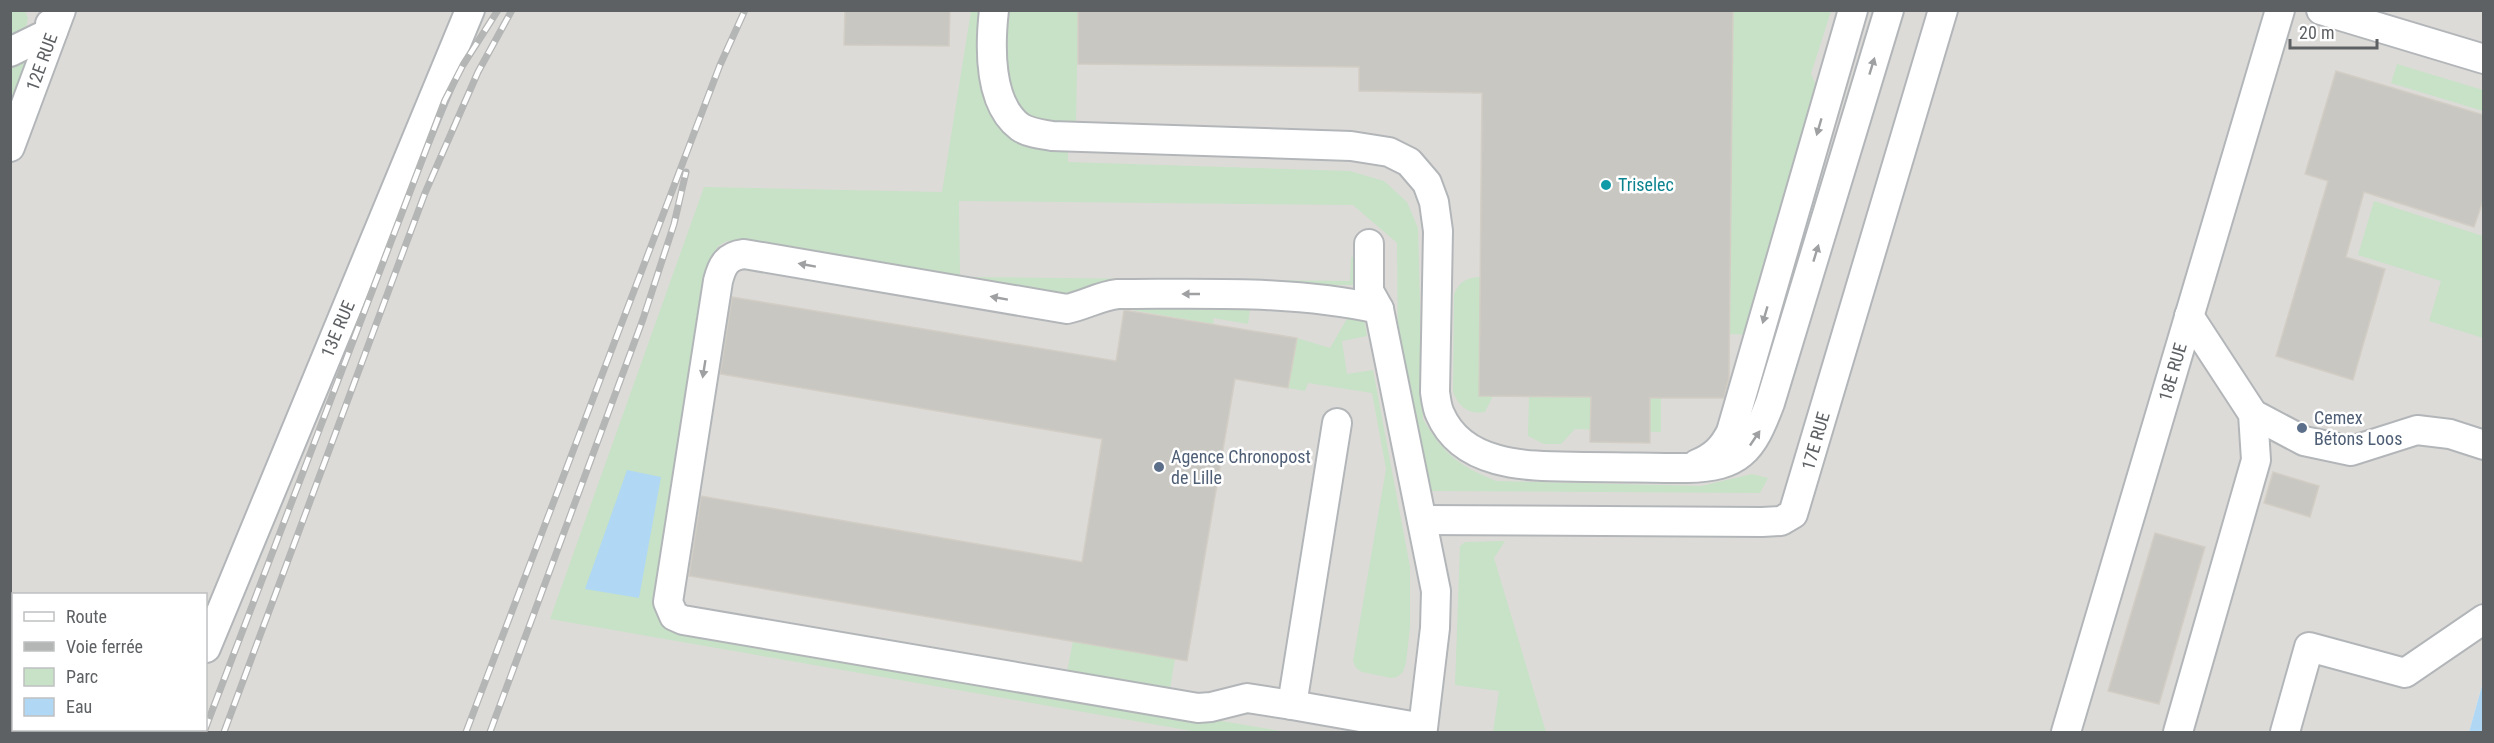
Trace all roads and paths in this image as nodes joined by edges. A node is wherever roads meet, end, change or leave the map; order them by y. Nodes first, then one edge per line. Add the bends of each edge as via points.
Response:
1 (470, 10) edge
2 (994, 10) edge
3 (1853, 10) edge
4 (1889, 10) edge
5 (1943, 10) edge
6 (2280, 10) edge
7 (2321, 10) edge
8 (53, 17) edge
9 (10, 51) edge
10 (2484, 59) edge
11 (10, 147) edge
12 (2189, 316) junction
13 (2253, 414) junction
14 (1337, 423) dead end
15 (2484, 446) edge
16 (1686, 468) junction
17 (1422, 520) junction
18 (2484, 619) edge
19 (207, 646) edge
20 (1292, 705) junction
21 (2066, 732) edge
22 (2178, 732) edge
23 (2285, 732) edge

1 - 19 lane, 13E RUE
2 - 16 lane via 992,65 997,92 1019,126 1033,133 1352,146 1389,152 1409,162 1427,183 1434,202 1438,231 1435,392 1439,413 1450,432 1492,458 1520,465
3 -> 16 lane via 1731,432 1724,446 1709,459
16 -> 4 lane via 1729,463 1746,450 1760,430
5 - 17 lane, 17E RUE via 1793,514 1781,521
6 - 12 lane, 18E RUE
7 - 10 lane
8 - 9 lane
8 - 11 lane, 12E RUE
12 - 13 lane
12 - 21 lane, 18E RUE
13 - 15 lane via 2304,441 2351,451 2417,430 2450,434
13 - 22 lane via 2256,460
14 - 20 lane
17 - 20 lane via 1436,591 1423,728
17 -> 20 lane via 1379,309 1346,302 1249,294 1118,294 1067,309 744,254 733,255 720,270 668,602 674,616 1198,708 1247,698
18 - 23 lane via 2405,673 2310,647

